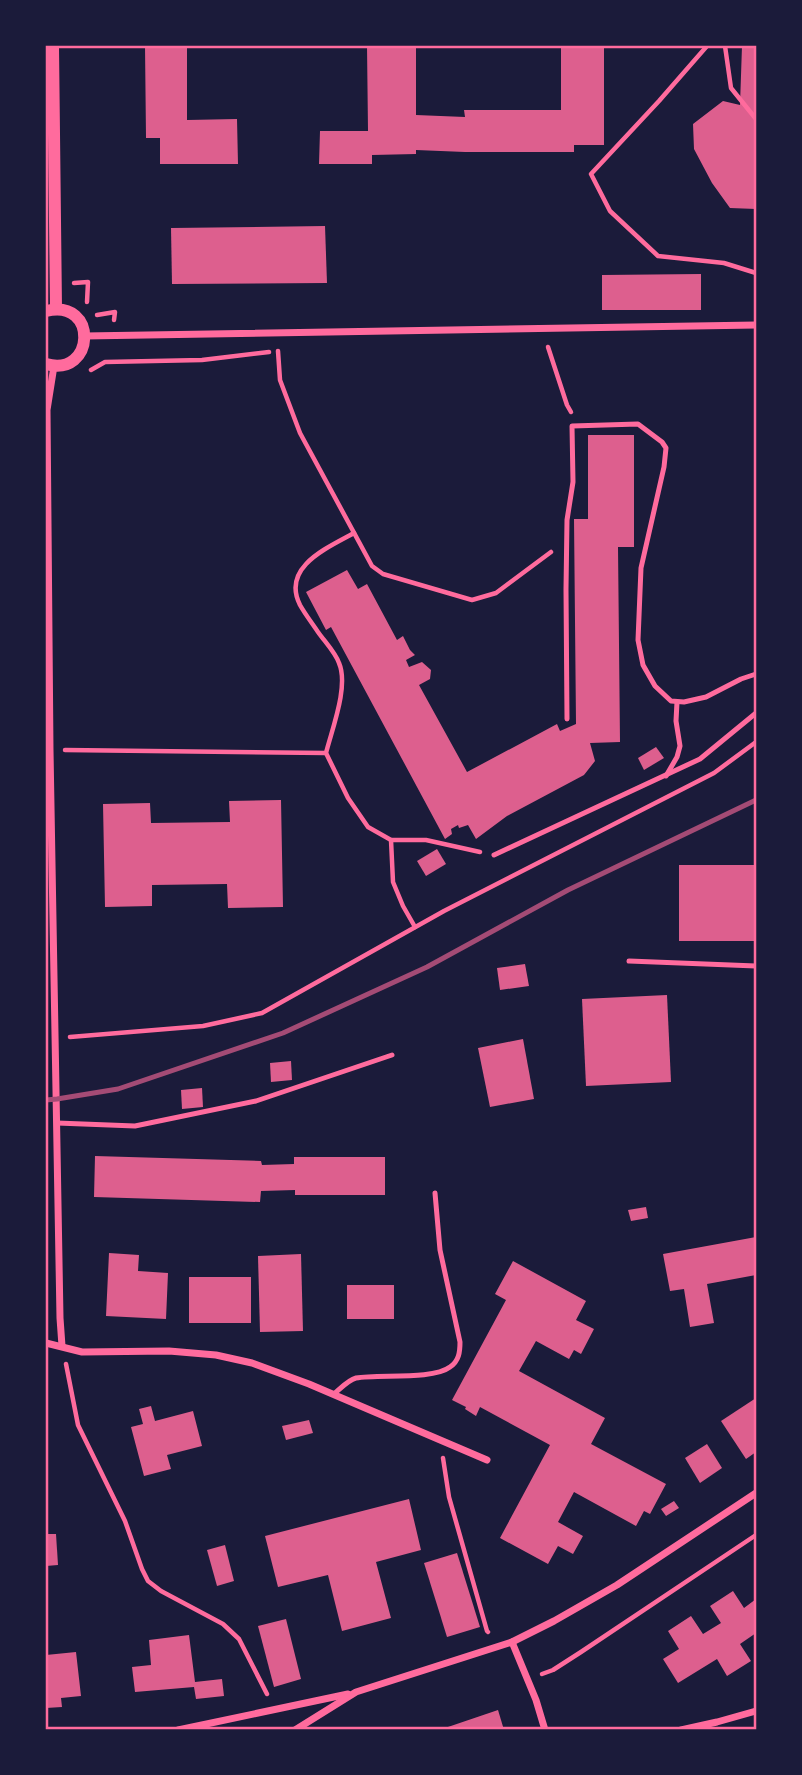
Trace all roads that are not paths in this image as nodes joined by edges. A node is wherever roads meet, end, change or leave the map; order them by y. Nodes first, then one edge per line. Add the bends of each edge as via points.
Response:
1 (52, 46) edge
2 (51, 310) edge
3 (757, 325) edge
4 (84, 336) junction
5 (50, 365) edge
6 (47, 448) edge
7 (757, 674) edge
8 (677, 702) junction
9 (757, 713) edge
10 (567, 719) dead end
11 (48, 774) edge
12 (666, 776) junction
13 (494, 855) road end
14 (629, 961) dead end
15 (757, 966) edge
16 (56, 1055) junction
17 (392, 1055) dead end
18 (46, 1056) edge
19 (57, 1123) junction
20 (435, 1193) dead end
21 (46, 1343) edge
22 (62, 1346) junction
23 (334, 1394) junction
24 (487, 1460) dead end
25 (757, 1493) edge
26 (512, 1642) junction
27 (356, 1692) junction
28 (757, 1711) edge
29 (178, 1730) edge
30 (296, 1730) edge
31 (545, 1730) edge
32 (681, 1730) edge

1 - 2 street
2 - 4 street via 68,311 79,319
3 - 4 street
4 - 5 street via 78,356 67,364
5 - 6 street
6 - 11 street
7 - 8 lane via 706,697
8 - 10 lane via 655,686 643,665 638,640 641,568 666,448 638,425 572,425
8 - 12 lane via 680,746
9 - 12 lane via 700,759
11 - 16 street
12 - 13 lane
14 - 15 lane
16 - 18 street
16 - 19 street
17 - 19 lane via 256,1101 135,1126
19 - 22 street
20 - 23 lane via 440,1250 460,1342 457,1359 450,1368 436,1373 353,1378
21 - 22 street
22 - 23 street via 82,1352 216,1355 252,1363
23 - 24 street
25 - 26 street via 617,1585
26 - 27 street
26 - 31 street
27 - 29 street
27 - 30 street
28 - 32 street

